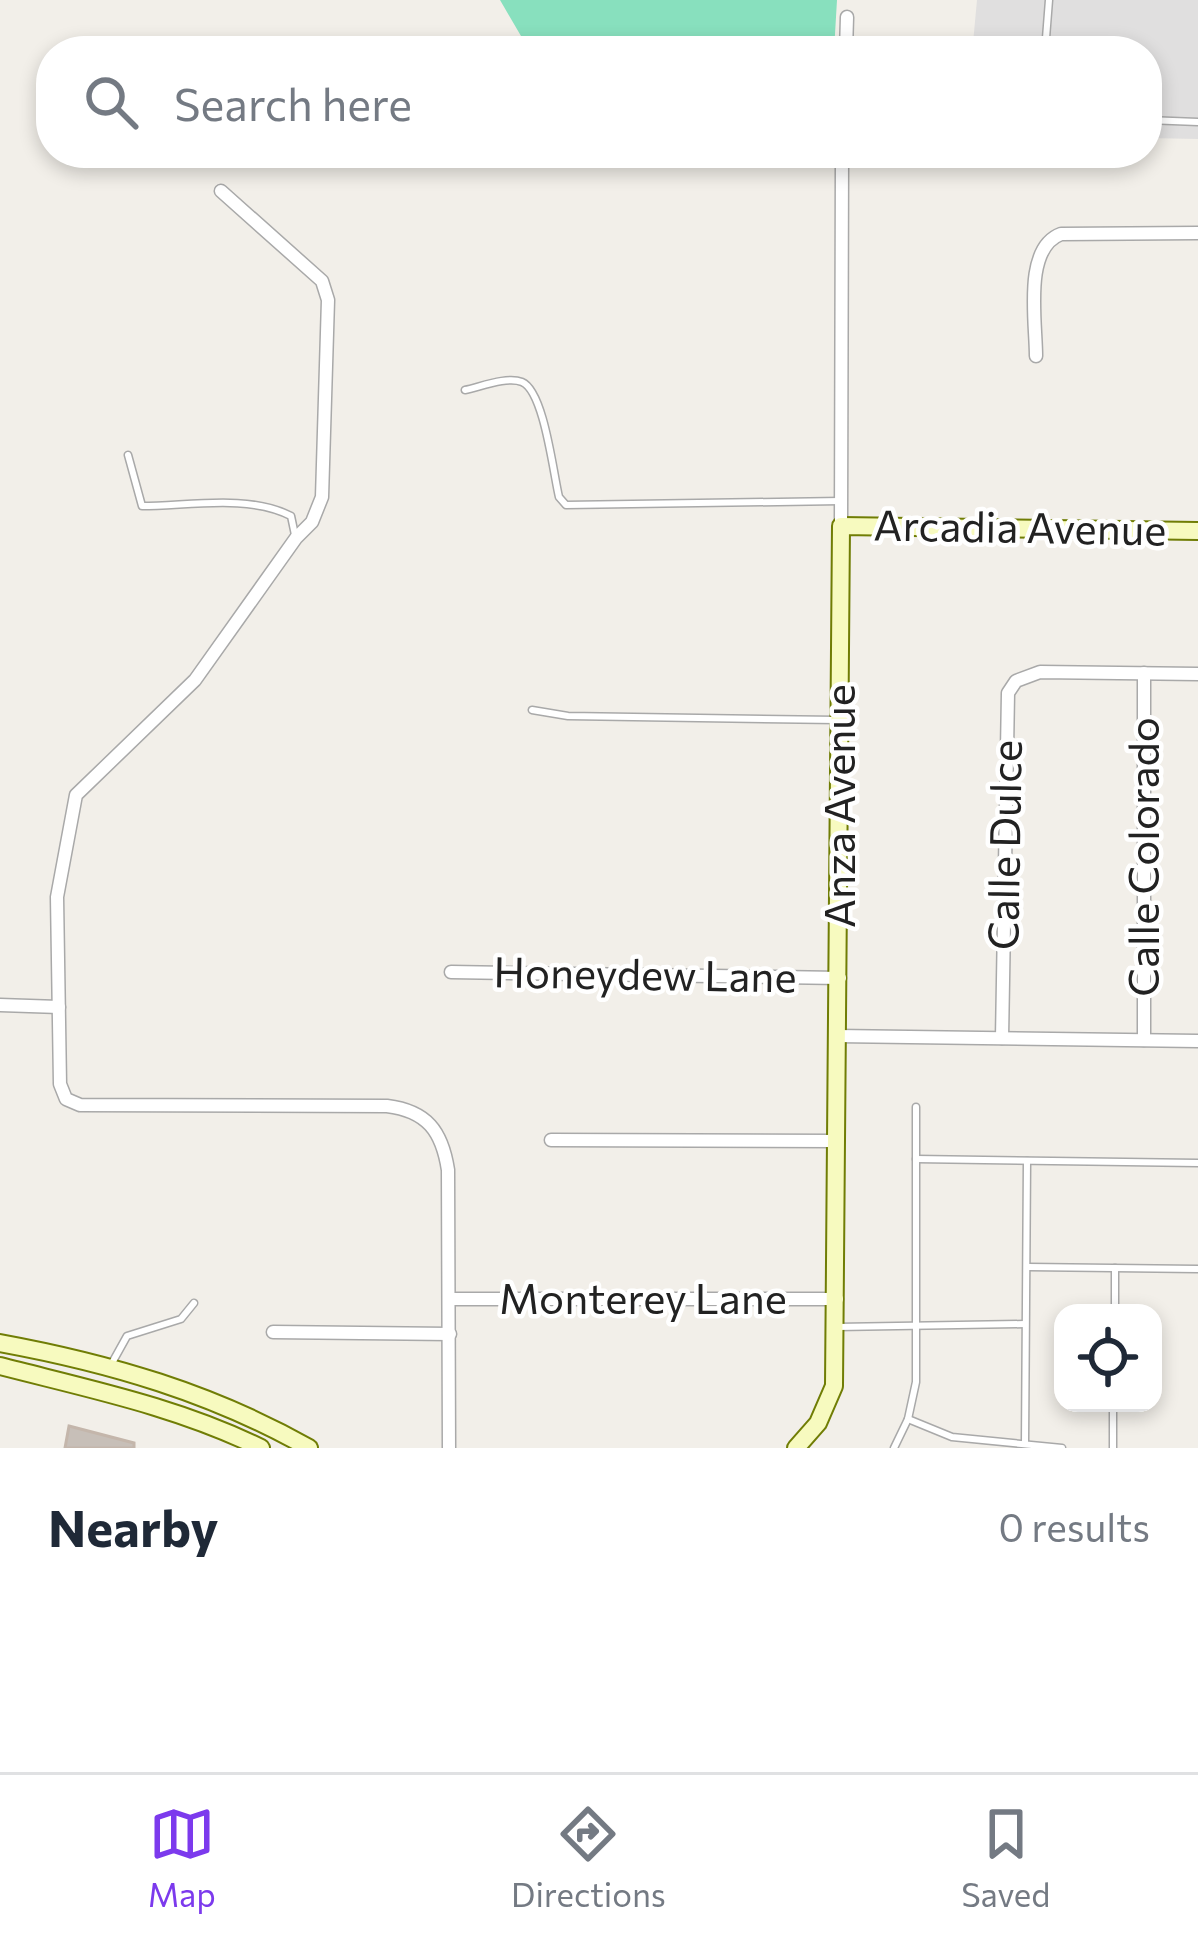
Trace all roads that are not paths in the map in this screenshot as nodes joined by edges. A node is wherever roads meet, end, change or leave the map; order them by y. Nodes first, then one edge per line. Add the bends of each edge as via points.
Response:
1 (1049, 0) edge
2 (848, 17) dead end
3 (847, 36) edge
4 (1047, 36) edge
5 (1162, 121) edge
6 (1198, 122) edge
7 (842, 168) edge
8 (220, 190) dead end
9 (1198, 233) edge
10 (1036, 356) dead end
11 (465, 390) dead end
12 (128, 455) dead end
13 (841, 502) junction
14 (841, 526) junction
15 (1198, 531) edge
16 (296, 538) junction
17 (1144, 673) junction
18 (1198, 674) edge
19 (532, 710) dead end
20 (841, 719) junction
21 (451, 972) dead end
22 (840, 978) junction
23 (0, 1005) edge
24 (58, 1006) junction
25 (837, 1036) junction
26 (1002, 1038) junction
27 (1144, 1040) junction
28 (1198, 1041) edge
29 (916, 1107) dead end
30 (551, 1140) dead end
31 (837, 1141) junction
32 (916, 1159) junction
33 (1027, 1161) junction
34 (1198, 1162) edge
35 (1026, 1267) junction
36 (1115, 1268) junction
37 (1198, 1268) edge
38 (449, 1300) junction
39 (837, 1300) junction
40 (194, 1303) dead end
41 (1114, 1304) edge
42 (1026, 1324) junction
43 (916, 1326) junction
44 (837, 1327) junction
45 (273, 1332) dead end
46 (450, 1334) junction
47 (0, 1343) edge
48 (0, 1366) edge
49 (110, 1367) junction
50 (1113, 1412) edge
51 (908, 1419) junction
52 (1025, 1444) junction
53 (306, 1447) edge
54 (261, 1448) edge
55 (449, 1448) edge
56 (796, 1448) edge
57 (894, 1448) edge
58 (1062, 1448) edge
59 (1113, 1448) edge

1 - 4 lane
2 - 3 street
5 - 6 lane
7 - 13 street, Anza Avenue
8 - 16 street via 322,281 328,300 322,497
9 - 10 street via 1047,239 1036,256
11 - 13 lane via 512,380 537,396 566,505
12 - 16 lane via 142,506 268,508 291,516
13 - 14 street, Anza Avenue
14 - 15 street, Arcadia Avenue
14 - 20 street, Anza Avenue
16 - 24 street via 195,680 76,795 57,897
17 - 18 street
17 - 26 street, Calle Dulce via 1040,672 1008,693
17 - 27 street, Calle Colorado
19 - 20 lane
20 - 22 street, Anza Avenue
21 - 22 street, Honeydew Lane
22 - 25 street, Anza Avenue
23 - 24 street
24 - 38 street via 60,1084 80,1105 387,1106 427,1119 448,1170
25 - 26 street
25 - 31 street, Anza Avenue
26 - 27 street
27 - 28 street
29 - 32 lane
30 - 31 street
31 - 39 street, Anza Avenue
32 - 33 lane
32 - 43 lane
33 - 34 lane
33 - 35 lane
35 - 36 lane
35 - 42 lane
36 - 37 lane
36 - 41 lane
38 - 39 street, Monterey Lane
38 - 46 street
39 - 44 street, Anza Avenue
40 - 49 lane via 181,1319 127,1336
42 - 43 lane
42 - 52 lane
43 - 44 lane
43 - 51 lane
44 - 56 street, Anza Avenue via 834,1386
45 - 46 street, Monterey Lane
46 - 55 street
47 - 49 street
48 - 54 street via 158,1406
49 - 53 street via 235,1409
50 - 59 lane
51 - 52 lane via 952,1437
51 - 57 lane
52 - 58 lane

